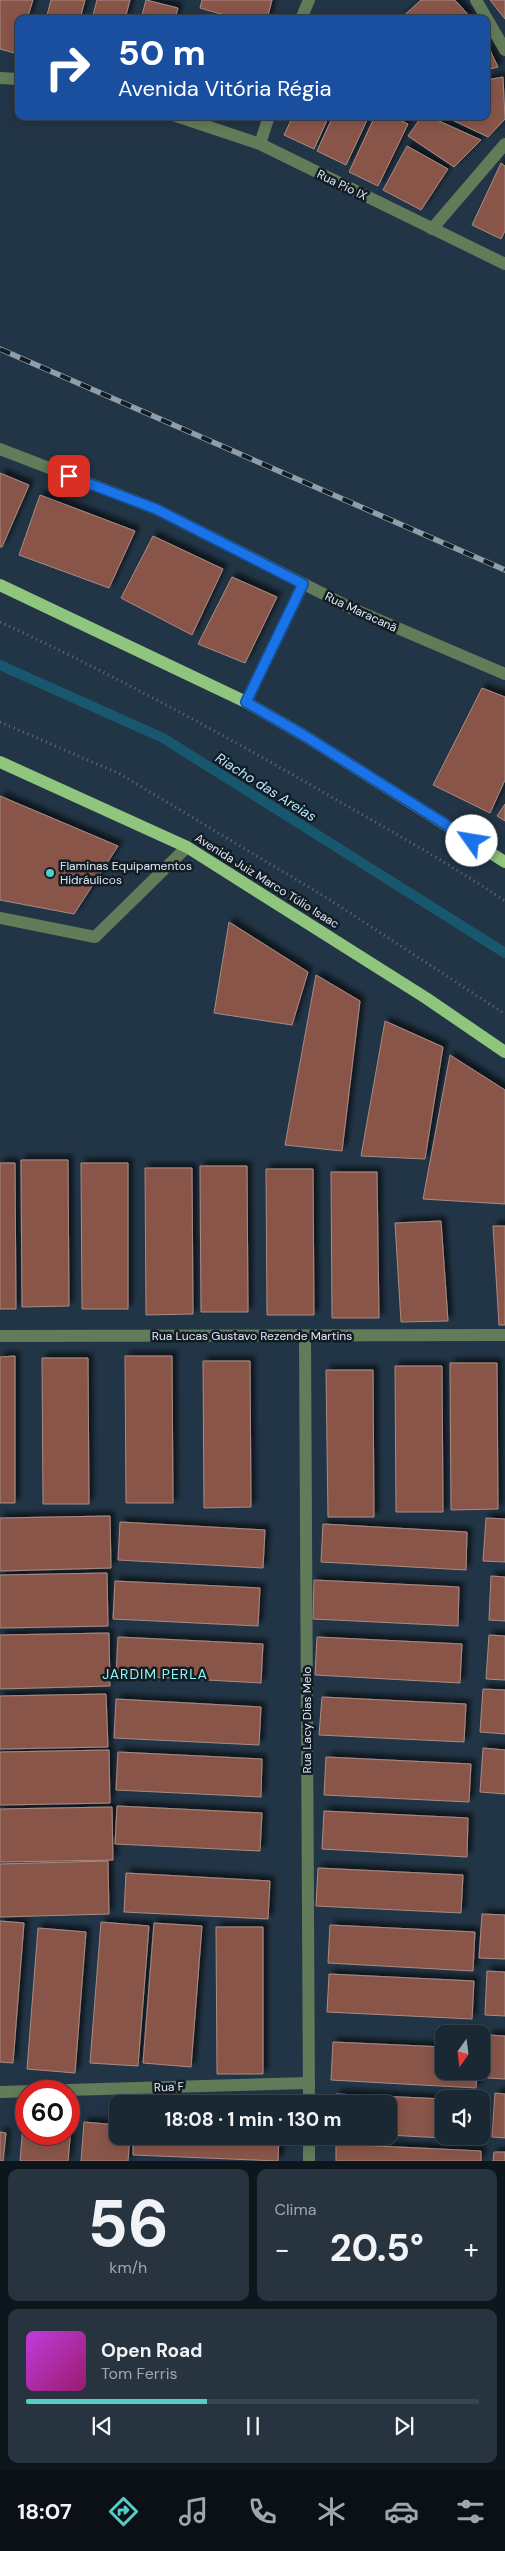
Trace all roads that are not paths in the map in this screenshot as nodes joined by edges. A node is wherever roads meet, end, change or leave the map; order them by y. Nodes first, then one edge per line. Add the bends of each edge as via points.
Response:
1 (308, 0) edge
2 (476, 0) edge
3 (302, 15) edge
4 (485, 15) edge
5 (490, 24) edge
6 (505, 50) edge
7 (0, 78) edge
8 (15, 79) edge
9 (188, 120) edge
10 (268, 120) edge
11 (260, 144) junction
12 (505, 144) edge
13 (432, 229) junction
14 (505, 264) edge
15 (0, 449) edge
16 (303, 584) junction
17 (0, 585) edge
18 (505, 674) edge
19 (246, 702) junction
20 (0, 762) edge
21 (188, 847) junction
22 (505, 862) edge
23 (0, 918) edge
24 (505, 1052) edge
25 (505, 1335) edge
26 (0, 1336) edge
27 (305, 1336) junction
28 (309, 2083) junction
29 (0, 2092) edge
30 (309, 2095) edge
31 (309, 2145) edge
32 (309, 2161) edge

1 - 3 street
2 - 4 street
5 - 6 street
7 - 8 street
9 - 11 street, Rua Pio IX
10 - 11 street
11 - 13 street, Rua Pio IX
12 - 13 street
13 - 14 street, Rua Pio IX
15 - 16 street, Rua Maracanã via 156,509
16 - 18 street, Rua Maracanã
16 - 19 street
17 - 19 main road
19 - 22 main road
20 - 21 main road, Avenida Juiz Marco Túlio Isaac
21 - 23 street via 95,937
21 - 24 main road, Avenida Juiz Marco Túlio Isaac
25 - 27 street, Rua Lucas Gustavo Rezende Martins
26 - 27 street, Rua Lucas Gustavo Rezende Martins
27 - 28 street, Rua Lacy Dias Melo
28 - 29 street, Rua F
28 - 30 street, Rua Lacy Dias Melo
31 - 32 street

